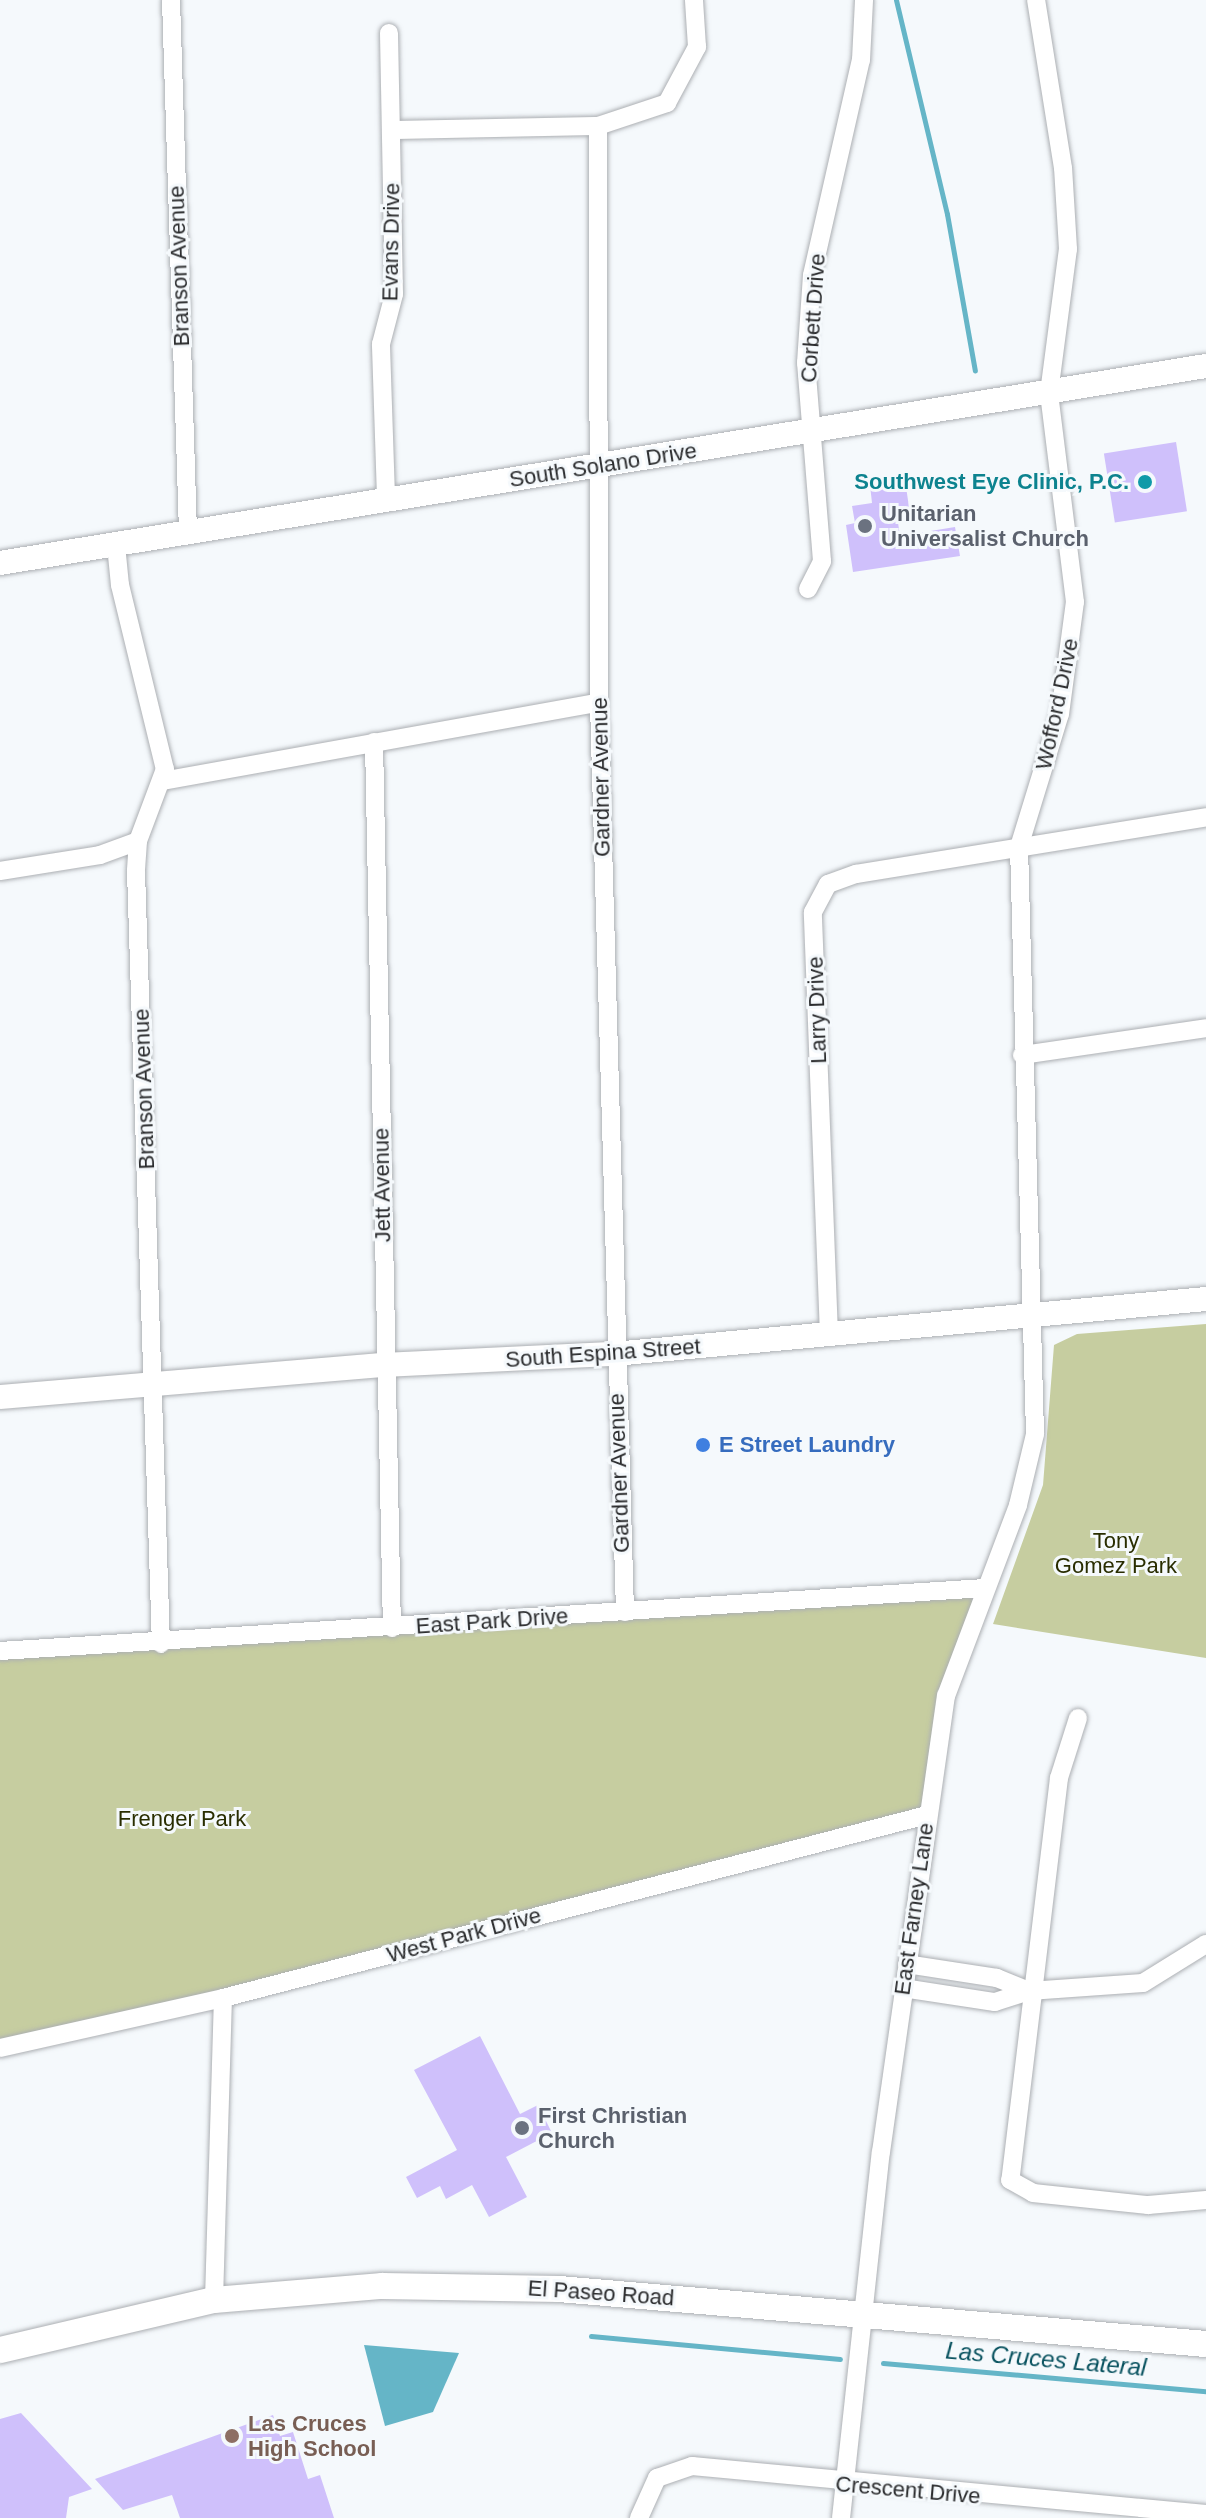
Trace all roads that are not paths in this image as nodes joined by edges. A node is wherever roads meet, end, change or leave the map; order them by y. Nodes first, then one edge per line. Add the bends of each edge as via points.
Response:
1 (171, 0) edge
2 (694, 0) edge
3 (864, 0) edge
4 (1036, 0) edge
5 (389, 33) dead end
6 (598, 126) junction
7 (392, 130) junction
8 (1206, 366) edge
9 (1049, 393) junction
10 (810, 428) junction
11 (602, 468) junction
12 (386, 497) junction
13 (188, 533) junction
14 (116, 545) junction
15 (0, 563) edge
16 (808, 589) dead end
17 (599, 702) junction
18 (374, 742) junction
19 (162, 781) junction
20 (1206, 817) edge
21 (138, 841) junction
22 (1019, 847) junction
23 (0, 871) edge
24 (1206, 1028) edge
25 (1022, 1055) junction
26 (1206, 1299) edge
27 (1029, 1314) junction
28 (829, 1335) junction
29 (614, 1354) junction
30 (385, 1365) junction
31 (154, 1384) junction
32 (0, 1397) edge
33 (985, 1588) junction
34 (625, 1612) junction
35 (392, 1628) junction
36 (161, 1644) junction
37 (0, 1651) edge
38 (1078, 1718) dead end
39 (927, 1815) junction
40 (1206, 1944) edge
41 (907, 1964) junction
42 (903, 1988) junction
43 (1029, 1991) junction
44 (223, 1998) junction
45 (0, 2048) edge
46 (1206, 2200) edge
47 (214, 2300) junction
48 (863, 2314) junction
49 (1206, 2344) edge
50 (0, 2350) edge
51 (845, 2485) junction
52 (1206, 2514) edge
53 (639, 2518) edge
54 (841, 2518) edge

1 - 13 street, Branson Avenue
2 - 6 street via 697,47 667,103
3 - 10 street, Corbett Drive via 861,60 812,275
4 - 9 street, Wofford Drive via 1053,80 1068,249
5 - 7 street, Evans Drive
6 - 7 street
6 - 11 street, Gardner Avenue
7 - 12 street, Evans Drive via 394,294 381,344
8 - 9 street, South Solano Drive
9 - 10 street, South Solano Drive
9 - 22 street, Wofford Drive via 1075,602 1060,714
10 - 11 street, South Solano Drive
10 - 16 street, Corbett Drive via 822,561
11 - 12 street, South Solano Drive
11 - 17 street, Gardner Avenue
12 - 13 street, South Solano Drive
13 - 14 street, South Solano Drive
14 - 15 street, South Solano Drive
14 - 19 street, Branson Avenue via 120,585 163,753
17 - 18 street
17 - 29 street, Gardner Avenue
18 - 19 street
18 - 30 street, Jett Avenue
19 - 21 street, Branson Avenue
20 - 22 street, Larry Drive
21 - 23 street via 100,855
21 - 31 street, Branson Avenue
22 - 25 street, Wofford Drive
22 - 28 street, Larry Drive via 856,874 828,884 813,912
24 - 25 street
25 - 27 street, Wofford Drive
26 - 27 street, South Espina Street
27 - 28 street, South Espina Street
27 - 33 street, East Farney Lane via 1035,1434 1018,1505
28 - 29 street, South Espina Street
29 - 30 street, South Espina Street
29 - 34 street, Gardner Avenue
30 - 31 street, South Espina Street
30 - 35 street, Jett Avenue
31 - 32 street, South Espina Street
31 - 36 street, Branson Avenue
33 - 34 street, East Park Drive
33 - 39 street, East Farney Lane via 946,1696
34 - 35 street, East Park Drive
35 - 36 street, East Park Drive
36 - 37 street, East Park Drive
38 - 43 street via 1059,1778
39 - 41 street, East Farney Lane
39 - 44 street, West Park Drive
40 - 43 street via 1143,1983
41 - 42 street, East Farney Lane
41 - 43 street via 997,1978
42 - 43 street via 995,2002
42 - 48 street, East Farney Lane
43 - 46 street via 1012,2186 1148,2205
44 - 45 street, West Park Drive
44 - 47 street
47 - 48 main road, El Paseo Road via 467,2285
47 - 50 main road, El Paseo Road
48 - 49 main road, El Paseo Road
48 - 51 street, East Farney Lane
51 - 52 street, Crescent Drive
51 - 53 street, Crescent Drive via 692,2466 657,2478
51 - 54 street, East Farney Lane

